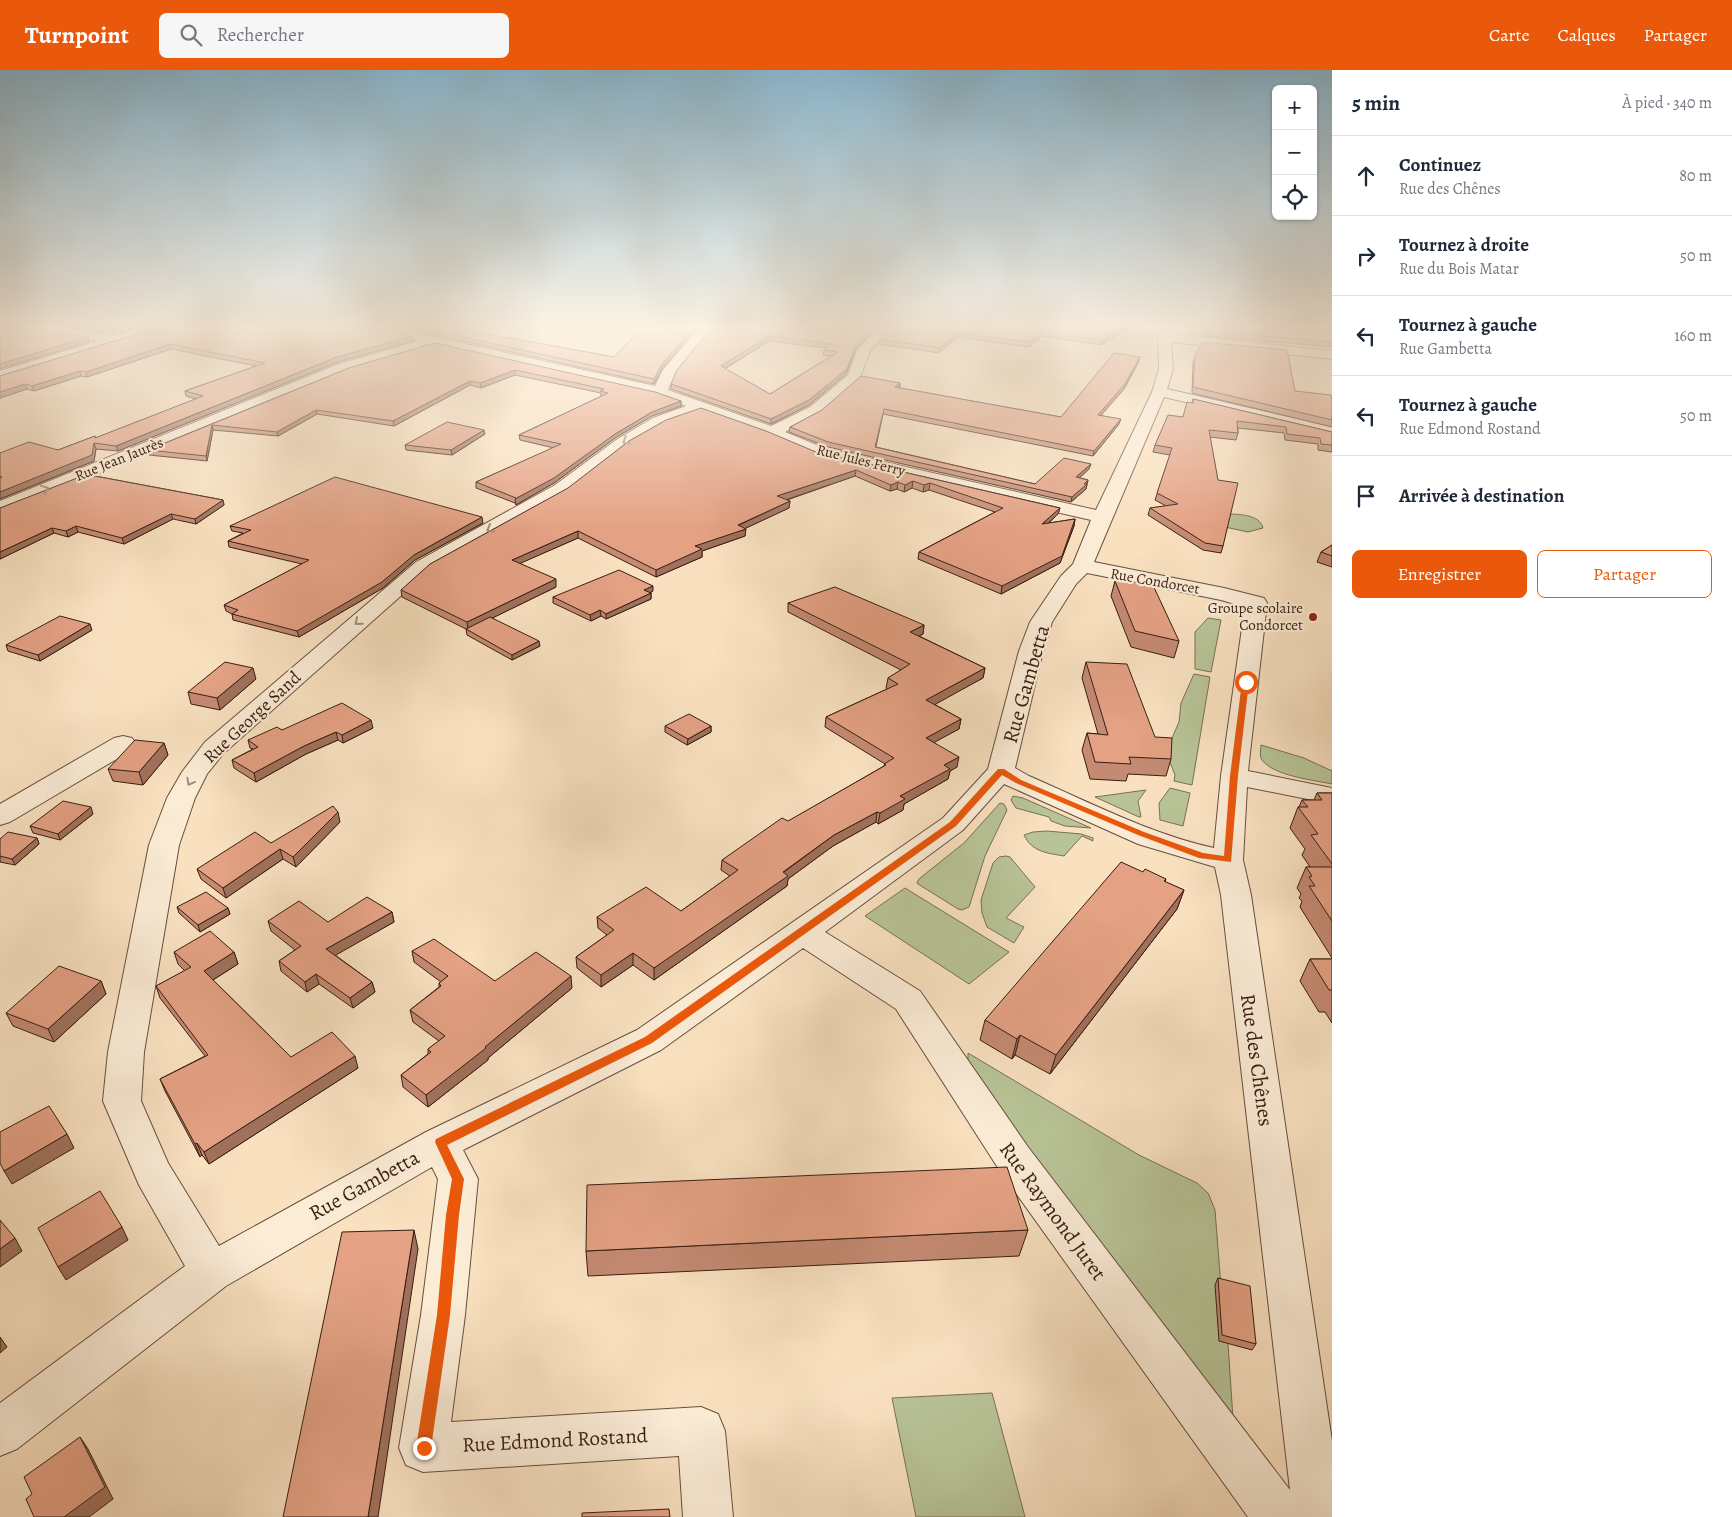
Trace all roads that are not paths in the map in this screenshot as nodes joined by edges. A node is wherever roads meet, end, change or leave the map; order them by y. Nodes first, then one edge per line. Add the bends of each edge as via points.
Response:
1 (279, 394) edge
2 (665, 394) edge
3 (834, 394) edge
4 (1158, 394) edge
5 (1170, 394) edge
6 (702, 406) junction
7 (772, 432) junction
8 (1332, 432) edge
9 (0, 508) edge
10 (1102, 517) junction
11 (1082, 566) junction
12 (1256, 603) joint
13 (123, 744) dead end
14 (1001, 771) junction
15 (1234, 776) junction
16 (1332, 796) edge
17 (0, 816) edge
18 (1228, 860) junction
19 (803, 932) junction
20 (440, 1142) junction
21 (210, 1272) junction
22 (0, 1432) edge
23 (708, 1517) edge
24 (1279, 1517) edge
25 (1318, 1517) edge

9 -> 1 street, Rue Jean Jaurès
2 - 6 street, Rue Jules Ferry
3 - 7 street via 815,410
4 - 10 street, Rue Gambetta
5 - 8 street
6 - 7 street, Rue Jules Ferry
6 -> 21 street, Rue George Sand via 659,421 622,443 561,489 423,566 214,748 195,772 181,798 164,845 126,1052 122,1101 153,1173
7 - 10 street, Rue Jules Ferry via 822,453
10 - 11 street, Rue Gambetta
11 - 12 street, Rue Condorcet
11 - 14 street, Rue Gambetta via 1068,580 1041,622
12 - 15 street, Rue des Chênes
13 - 17 street
14 - 18 street via 1019,782 1141,834 1202,856
14 - 19 street, Rue Gambetta via 953,824
15 - 16 street
15 - 18 street, Rue des Chênes
18 - 25 street, Rue des Chênes via 1236,895
19 - 20 street, Rue Gambetta via 649,1040
19 - 24 street, Rue Raymond Juret via 908,1000 1014,1159
20 - 21 street, Rue Gambetta
20 - 23 street, Rue Edmond Rostand via 458,1179 424,1448 702,1431
21 - 22 street, Rue Gambetta

